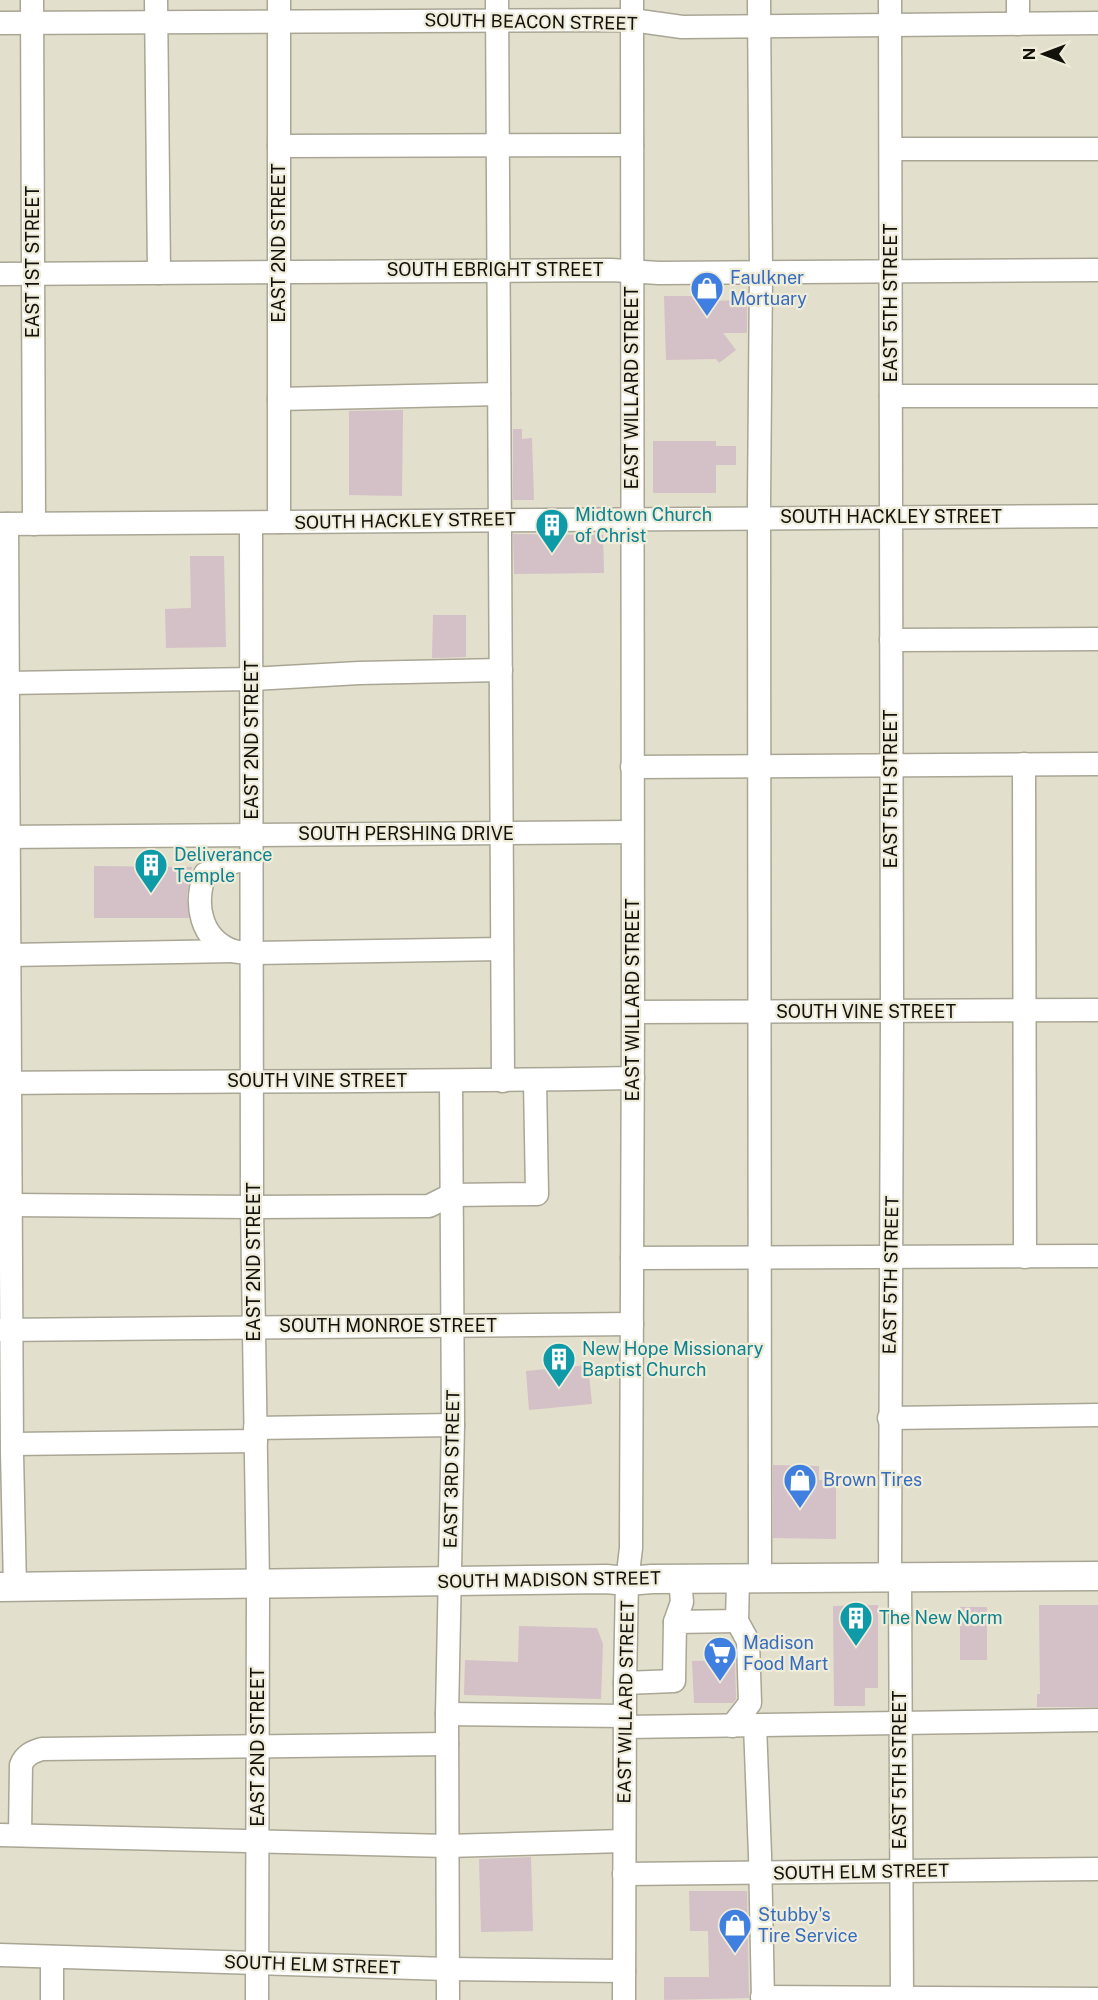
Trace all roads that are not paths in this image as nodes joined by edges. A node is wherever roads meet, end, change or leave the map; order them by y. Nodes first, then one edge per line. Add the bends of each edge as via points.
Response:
1 (32, 0) edge
2 (759, 0) edge
3 (890, 0) edge
4 (1018, 0) edge
5 (497, 10) edge
6 (632, 10) edge
7 (156, 11) edge
8 (279, 11) edge
9 (0, 23) edge
10 (32, 23) junction
11 (1098, 23) edge
12 (1018, 24) junction
13 (890, 25) junction
14 (759, 26) junction
15 (632, 145) junction
16 (279, 146) junction
17 (498, 146) junction
18 (891, 149) junction
19 (1098, 149) edge
20 (498, 270) junction
21 (632, 270) junction
22 (1098, 270) edge
23 (279, 272) junction
24 (891, 272) junction
25 (159, 273) junction
26 (761, 273) junction
27 (0, 274) edge
28 (33, 274) junction
29 (499, 394) junction
30 (891, 396) junction
31 (1098, 396) edge
32 (279, 399) junction
33 (1098, 516) edge
34 (891, 517) junction
35 (759, 518) junction
36 (633, 519) junction
37 (500, 520) junction
38 (279, 522) junction
39 (251, 523) junction
40 (3, 524) edge
41 (34, 524) junction
42 (1098, 639) edge
43 (891, 640) junction
44 (501, 670) junction
45 (252, 679) junction
46 (7, 683) junction
47 (1024, 764) junction
48 (1098, 764) edge
49 (891, 765) junction
50 (760, 766) junction
51 (632, 767) junction
52 (632, 832) junction
53 (501, 833) junction
54 (252, 835) junction
55 (4, 836) edge
56 (252, 858) junction
57 (502, 949) junction
58 (243, 952) junction
59 (9, 955) junction
60 (1098, 1010) edge
61 (1023, 1011) junction
62 (633, 1012) junction
63 (761, 1012) junction
64 (892, 1012) junction
65 (633, 1078) junction
66 (254, 1080) junction
67 (503, 1080) junction
68 (535, 1080) junction
69 (451, 1082) junction
70 (5, 1083) edge
71 (452, 1195) junction
72 (11, 1205) junction
73 (252, 1207) junction
74 (1098, 1256) edge
75 (761, 1257) junction
76 (892, 1257) junction
77 (1025, 1257) junction
78 (632, 1258) junction
79 (632, 1324) junction
80 (254, 1326) junction
81 (452, 1326) junction
82 (5, 1330) edge
83 (1098, 1415) edge
84 (889, 1418) junction
85 (453, 1425) junction
86 (256, 1434) junction
87 (8, 1450) edge
88 (1098, 1576) edge
89 (895, 1577) junction
90 (680, 1579) junction
91 (749, 1579) junction
92 (450, 1581) junction
93 (627, 1581) junction
94 (258, 1583) junction
95 (8, 1587) edge
96 (737, 1621) junction
97 (675, 1622) junction
98 (625, 1683) junction
99 (447, 1714) junction
100 (1098, 1720) edge
101 (625, 1722) junction
102 (900, 1723) junction
103 (755, 1725) junction
104 (732, 1726) junction
105 (447, 1743) junction
106 (258, 1748) junction
107 (10, 1835) edge
108 (258, 1840) junction
109 (624, 1840) junction
110 (447, 1846) junction
111 (1098, 1869) edge
112 (901, 1871) junction
113 (761, 1873) junction
114 (624, 1874) junction
115 (0, 1955) edge
116 (52, 1957) junction
117 (258, 1963) junction
118 (447, 1969) junction
119 (624, 1971) junction
120 (902, 1998) edge
121 (762, 1999) edge
122 (1098, 1999) edge
123 (52, 2000) edge
124 (257, 2000) edge
125 (448, 2000) edge
126 (624, 2000) edge

1 - 10 street, EAST 1ST STREET
2 - 14 street
3 - 13 street, EAST 5TH STREET
4 - 12 street
5 - 6 street, SOUTH BEACON STREET
5 - 8 street, SOUTH BEACON STREET
5 - 17 street
6 - 14 street, SOUTH BEACON STREET via 644,23 682,27
6 - 15 street, EAST WILLARD STREET
7 - 8 street, SOUTH BEACON STREET
7 - 10 street, SOUTH BEACON STREET
7 - 25 street
8 - 16 street, EAST 2ND STREET
9 - 10 street, SOUTH BEACON STREET
10 - 28 street, EAST 1ST STREET
11 - 12 street, SOUTH BEACON STREET
12 - 13 street, SOUTH BEACON STREET
13 - 14 street, SOUTH BEACON STREET
13 - 18 street, EAST 5TH STREET
14 - 26 street
15 - 17 street
15 - 21 street, EAST WILLARD STREET
16 - 17 street
16 - 23 street, EAST 2ND STREET
17 - 20 street
18 - 19 street
18 - 24 street, EAST 5TH STREET
20 - 21 street, SOUTH EBRIGHT STREET
20 - 23 street, SOUTH EBRIGHT STREET
20 - 29 street
21 - 26 street, SOUTH EBRIGHT STREET
21 - 36 street, EAST WILLARD STREET
22 - 24 street, SOUTH EBRIGHT STREET
23 - 25 street, SOUTH EBRIGHT STREET
23 - 32 street, EAST 2ND STREET
24 - 26 street, SOUTH EBRIGHT STREET
24 - 30 street, EAST 5TH STREET
25 - 28 street, SOUTH EBRIGHT STREET
26 - 35 street
27 - 28 street, SOUTH EBRIGHT STREET
28 - 41 street, EAST 1ST STREET
29 - 32 street
29 - 37 street
30 - 31 street
30 - 34 street, EAST 5TH STREET
32 - 38 street, EAST 2ND STREET
33 - 34 street, SOUTH HACKLEY STREET
34 - 35 street, SOUTH HACKLEY STREET
34 - 43 street, EAST 5TH STREET
35 - 36 street, SOUTH HACKLEY STREET
35 - 50 street
36 - 37 street, SOUTH HACKLEY STREET
36 - 51 street, EAST WILLARD STREET
37 - 38 street, SOUTH HACKLEY STREET
37 - 44 street
38 - 39 street, SOUTH HACKLEY STREET
39 - 41 street, SOUTH HACKLEY STREET
39 - 45 street, EAST 2ND STREET
40 - 41 street, SOUTH HACKLEY STREET
40 - 46 street
42 - 43 street
43 - 49 street, EAST 5TH STREET
44 - 45 street
44 - 53 street
45 - 46 street
45 - 54 street, EAST 2ND STREET
46 - 55 street
47 - 48 street
47 - 49 street
47 - 61 street
49 - 50 street
49 - 64 street, EAST 5TH STREET
50 - 51 street
50 - 63 street
51 - 52 street, EAST WILLARD STREET
52 - 53 street, SOUTH PERSHING DRIVE
52 - 62 street, EAST WILLARD STREET
53 - 54 street, SOUTH PERSHING DRIVE
53 - 57 street
54 - 55 street, SOUTH PERSHING DRIVE
54 - 56 street, EAST 2ND STREET
55 - 59 street
56 - 58 street, EAST 2ND STREET
56 - 58 street via 205,874 200,889 202,922 207,933
57 - 58 street
57 - 67 street
58 - 59 street
58 - 66 street, EAST 2ND STREET
59 - 70 street
60 - 61 street, SOUTH VINE STREET
61 - 64 street, SOUTH VINE STREET
61 - 77 street
62 - 63 street, SOUTH VINE STREET
62 - 65 street, EAST WILLARD STREET
63 - 64 street, SOUTH VINE STREET
63 - 75 street
64 - 76 street, EAST 5TH STREET
65 - 68 street, SOUTH VINE STREET
65 - 78 street, EAST WILLARD STREET
66 - 69 street, SOUTH VINE STREET
66 - 70 street, SOUTH VINE STREET
66 - 73 street, EAST 2ND STREET
67 - 68 street, SOUTH VINE STREET
67 - 69 street, SOUTH VINE STREET
68 - 71 street via 537,1194
69 - 71 street, EAST 3RD STREET
70 - 72 street
71 - 73 street via 429,1206
71 - 81 street, EAST 3RD STREET
72 - 73 street
72 - 82 street
73 - 80 street, EAST 2ND STREET
74 - 77 street
75 - 76 street
75 - 78 street
75 - 91 street
76 - 77 street
76 - 84 street, EAST 5TH STREET
78 - 79 street, EAST WILLARD STREET
79 - 81 street, SOUTH MONROE STREET
79 - 93 street, EAST WILLARD STREET via 631,1548
80 - 81 street, SOUTH MONROE STREET
80 - 82 street, SOUTH MONROE STREET
80 - 86 street, EAST 2ND STREET
81 - 85 street, EAST 3RD STREET
82 - 87 street
83 - 84 street
84 - 89 street, EAST 5TH STREET
85 - 86 street
85 - 92 street, EAST 3RD STREET
86 - 87 street
86 - 94 street, EAST 2ND STREET
87 - 95 street
88 - 89 main road, SOUTH MADISON STREET
89 - 91 main road, SOUTH MADISON STREET
89 - 102 street, EAST 5TH STREET
90 - 91 main road, SOUTH MADISON STREET
90 - 93 main road, SOUTH MADISON STREET
90 - 97 street via 682,1602
91 - 96 street
92 - 93 main road, SOUTH MADISON STREET
92 - 94 main road, SOUTH MADISON STREET
92 - 99 street, EAST 3RD STREET
93 - 98 street, EAST WILLARD STREET
94 - 95 main road, SOUTH MADISON STREET
94 - 106 street, EAST 2ND STREET
96 - 97 street
96 - 104 street via 748,1641 750,1703
97 - 98 street via 674,1681
98 - 101 street, EAST WILLARD STREET
99 - 101 street
99 - 105 street, EAST 3RD STREET
100 - 102 street
101 - 104 street
101 - 109 street, EAST WILLARD STREET
102 - 103 street
102 - 112 street, EAST 5TH STREET
103 - 104 street
103 - 113 street
105 - 106 street
105 - 110 street, EAST 3RD STREET
106 - 107 street via 33,1752 21,1765
106 - 108 street, EAST 2ND STREET
107 - 108 street
108 - 110 street
108 - 117 street, EAST 2ND STREET
109 - 110 street
109 - 114 street, EAST WILLARD STREET
110 - 118 street, EAST 3RD STREET
111 - 112 street, SOUTH ELM STREET
112 - 113 street, SOUTH ELM STREET
112 - 120 street, EAST 5TH STREET
113 - 114 street, SOUTH ELM STREET
113 - 121 street
114 - 119 street, EAST WILLARD STREET
115 - 116 street, SOUTH ELM STREET
116 - 117 street, SOUTH ELM STREET
116 - 123 street
117 - 118 street, SOUTH ELM STREET
117 - 124 street, EAST 2ND STREET
118 - 119 street, SOUTH ELM STREET
118 - 125 street, EAST 3RD STREET
119 - 126 street, EAST WILLARD STREET
120 - 121 street
120 - 122 street

